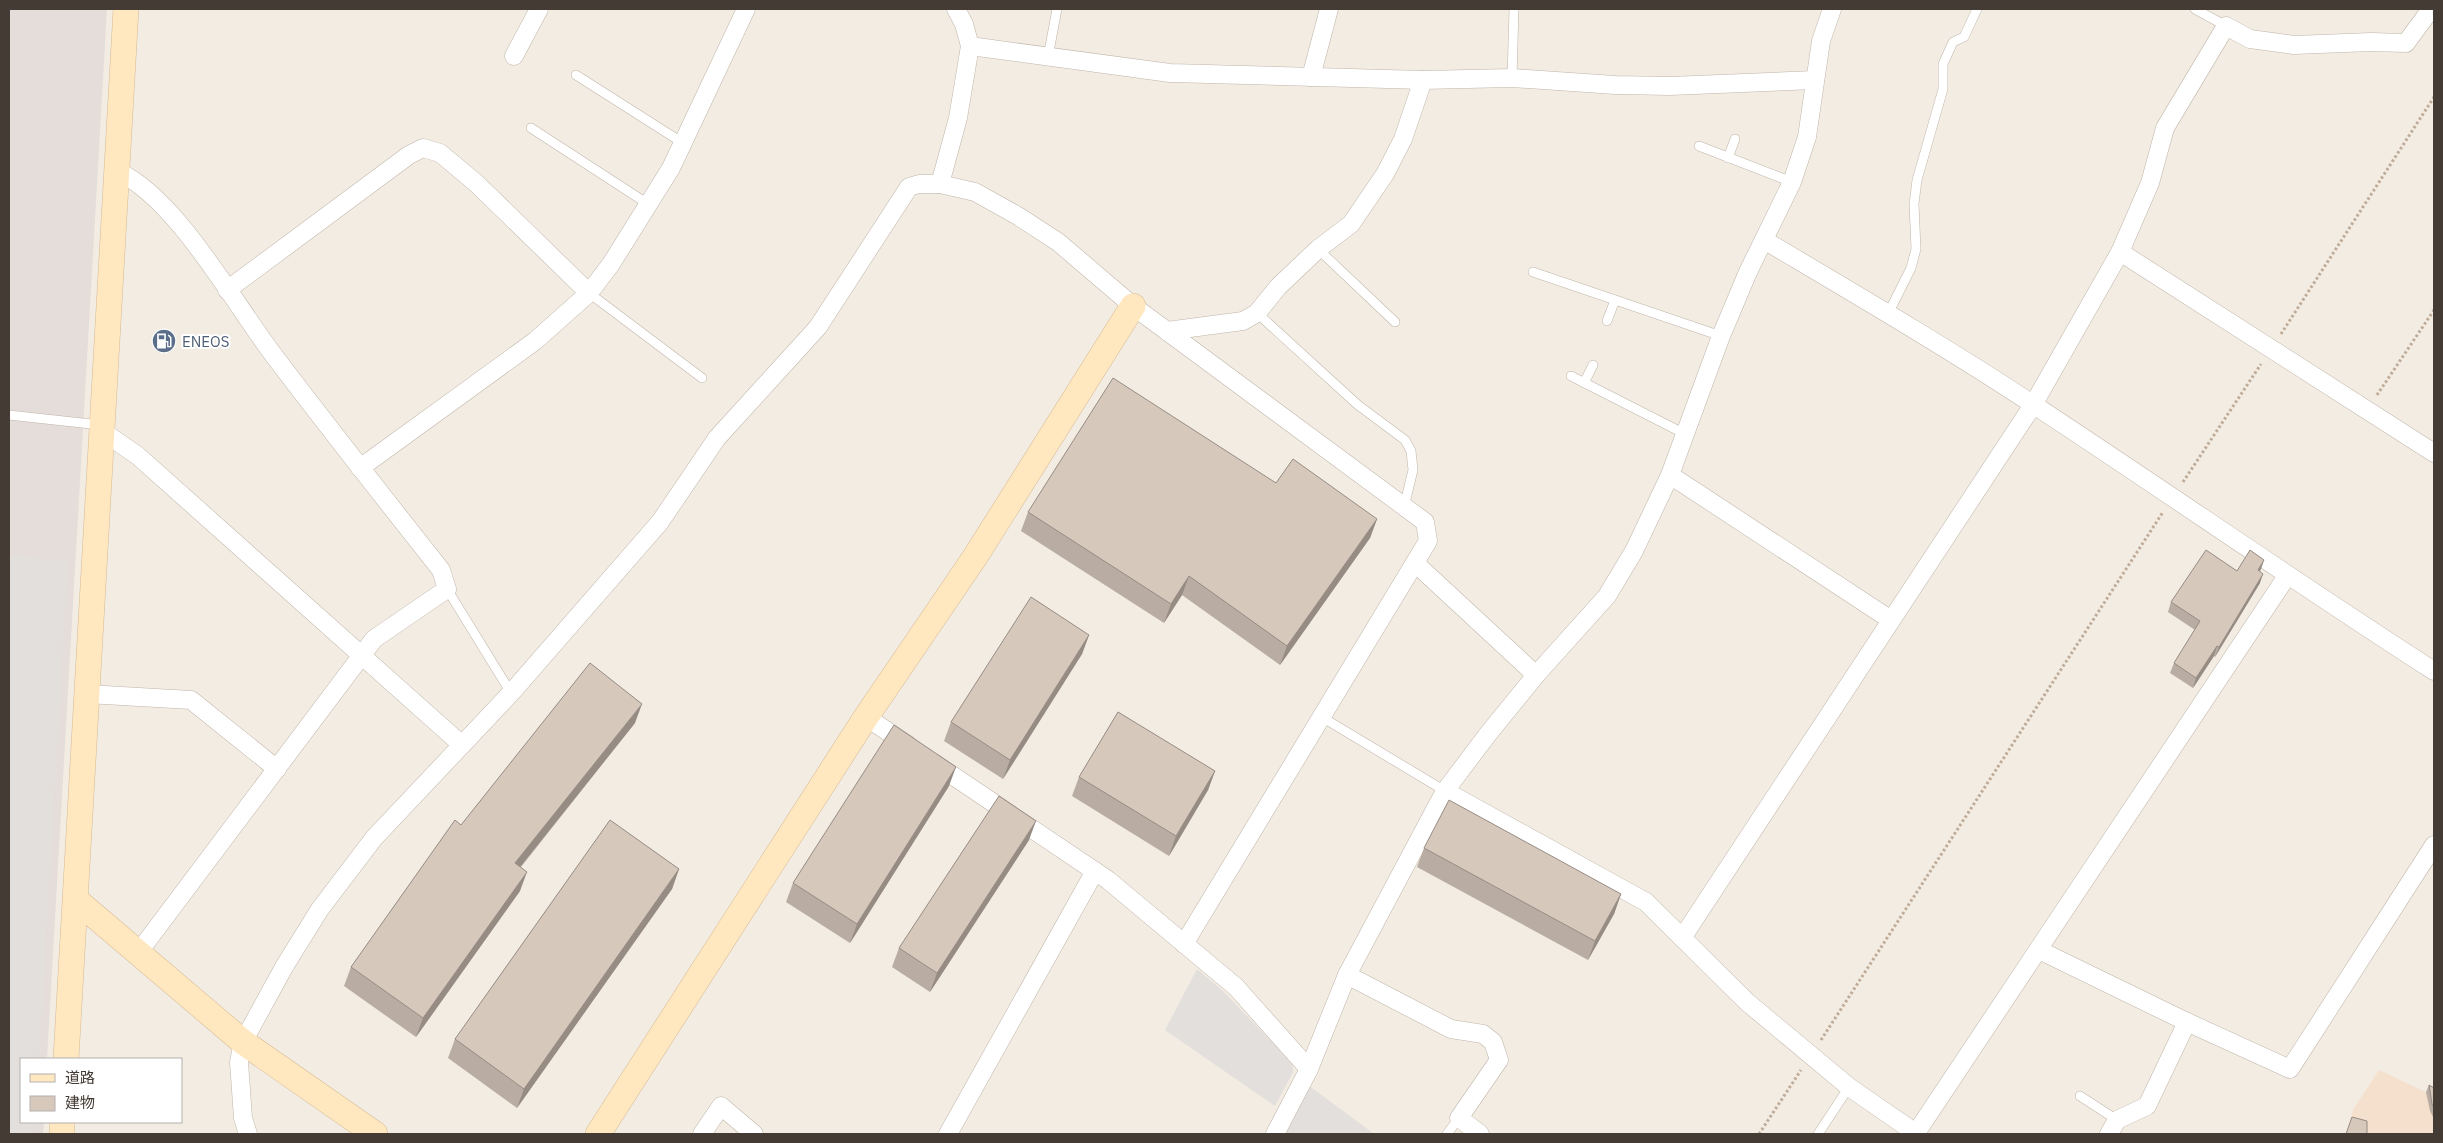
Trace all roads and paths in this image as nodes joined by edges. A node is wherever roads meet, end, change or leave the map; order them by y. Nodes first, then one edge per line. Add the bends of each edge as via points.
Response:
1 (126, 9) edge
2 (539, 9) edge
3 (746, 9) edge
4 (956, 9) edge
5 (1057, 9) edge
6 (1329, 9) edge
7 (1514, 9) edge
8 (1832, 9) edge
9 (1977, 9) edge
10 (2195, 9) edge
11 (2431, 9) edge
12 (2226, 26) junction
13 (970, 46) junction
14 (514, 56) dead end
15 (1048, 57) junction
16 (576, 75) dead end
17 (1311, 78) junction
18 (1512, 78) junction
19 (1423, 80) junction
20 (1815, 80) junction
21 (2434, 97) edge
22 (531, 128) dead end
23 (1735, 139) dead end
24 (683, 143) junction
25 (1698, 146) dead end
26 (1728, 158) junction
27 (117, 171) junction
28 (1792, 182) junction
29 (940, 184) junction
30 (648, 204) junction
31 (1764, 240) junction
32 (1318, 249) junction
33 (2120, 252) junction
34 (1532, 272) dead end
35 (227, 290) junction
36 (588, 292) junction
37 (1614, 300) junction
38 (1133, 306) junction
39 (2434, 310) edge
40 (1257, 313) junction
41 (1888, 314) junction
42 (1607, 321) dead end
43 (1396, 322) dead end
44 (1167, 331) junction
45 (1721, 336) junction
46 (2271, 349) junction
47 (1593, 365) dead end
48 (1571, 376) dead end
49 (702, 378) dead end
50 (1584, 383) junction
51 (2033, 405) junction
52 (2366, 410) junction
53 (9, 415) edge
54 (102, 428) junction
55 (1685, 434) junction
56 (2434, 454) edge
57 (360, 468) junction
58 (1670, 475) junction
59 (2172, 499) junction
60 (1404, 508) junction
61 (1415, 563) junction
62 (2287, 576) junction
63 (446, 589) junction
64 (1891, 620) junction
65 (362, 656) junction
66 (2434, 671) edge
67 (1536, 675) junction
68 (511, 693) junction
69 (88, 694) junction
70 (1320, 716) junction
71 (866, 717) junction
72 (462, 745) junction
73 (277, 768) junction
74 (1445, 791) junction
75 (2434, 845) edge
76 (1094, 871) junction
77 (76, 900) junction
78 (1682, 938) junction
79 (1184, 944) junction
80 (2039, 950) junction
81 (138, 953) junction
82 (1347, 975) junction
83 (2187, 1022) junction
84 (243, 1042) junction
85 (1811, 1056) junction
86 (66, 1058) edge
87 (1309, 1069) junction
88 (1849, 1087) junction
89 (2080, 1096) dead end
90 (1459, 1118) junction
91 (2113, 1127) edge
92 (248, 1134) edge
93 (375, 1134) edge
94 (598, 1134) edge
95 (702, 1134) edge
96 (754, 1134) edge
97 (948, 1134) edge
98 (1275, 1134) edge
99 (1447, 1134) edge
100 (1480, 1134) edge
101 (1759, 1134) edge
102 (1818, 1134) edge
103 (1916, 1134) edge

1 - 27 street
2 - 14 street
3 - 24 street
4 - 13 street
5 - 15 lane
6 - 17 street
7 - 18 lane
8 - 20 street via 1821,41
9 - 41 lane via 1964,37 1953,42 1943,64 1943,89 1916,180 1916,249 1912,268
10 - 12 lane
11 - 12 street via 2406,43 2294,45 2250,39
12 - 33 street via 2165,128 2150,183
13 - 15 street
13 - 29 street via 958,118
15 - 17 street via 1170,73
16 - 24 lane
17 - 19 street
18 - 19 street
18 - 20 street via 1661,86
19 - 32 street via 1403,139 1385,174 1351,224
20 - 28 street via 1807,137
21 - 46 path
22 - 30 lane
23 - 26 lane
24 - 30 street
25 - 26 lane
26 - 28 lane
27 - 35 street via 133,178 153,194
27 - 54 street
28 - 31 street
29 - 38 street via 975,192 1018,216 1058,242
29 - 68 street via 908,187 818,327 717,438 660,522
30 - 36 street via 611,264
31 - 41 street
31 - 45 street
32 - 40 street via 1278,287
32 - 43 lane
33 - 46 street
33 - 51 street
34 - 37 lane
35 - 36 street via 423,148 440,154 476,183
35 - 57 street
36 - 49 lane
36 - 57 street via 535,341
37 - 42 lane
37 - 45 lane
38 - 44 street
38 - 71 street via 975,557
39 - 52 path
40 - 44 street via 1243,321
40 - 60 lane via 1358,405 1405,440 1411,451 1413,470
41 - 51 street
44 - 60 street
45 - 55 street
46 - 52 street
46 - 59 path
47 - 50 lane
48 - 50 lane
50 - 55 lane
51 - 59 street
51 - 64 street
52 - 56 street
53 - 54 lane
54 - 65 street via 138,456
54 - 69 street
55 - 58 street
57 - 63 street via 441,570
58 - 64 street
58 - 67 street via 1634,551 1607,596
59 - 62 street
59 - 85 path
60 - 61 street via 1425,522 1428,542
61 - 67 street
61 - 70 street
62 - 66 street
62 - 80 street
63 - 65 street via 374,639
63 - 68 lane
64 - 78 street
65 - 72 street
65 - 73 street
67 - 74 street
68 - 72 street
69 - 73 street via 191,700
69 - 77 street
70 - 74 lane
70 - 79 street
71 - 76 street
71 - 94 street
72 - 84 street via 374,838 320,910
73 - 81 street
74 - 78 street via 1646,902
74 - 82 street
75 - 83 street via 2290,1069
76 - 79 street
76 - 97 street
77 - 81 street
77 - 86 street
78 - 85 street via 1747,1002
79 - 87 street via 1236,987
80 - 83 street
80 - 103 street
81 - 84 street
82 - 87 street
82 - 90 street via 1451,1029 1483,1034 1493,1042 1499,1060
83 - 91 street via 2147,1106
84 - 92 street via 239,1062 243,1118
84 - 93 street
85 - 88 street
85 - 101 path
87 - 98 street
88 - 102 lane
88 - 103 street
89 - 91 lane
90 - 99 lane
90 - 100 street
95 - 96 street via 720,1106

